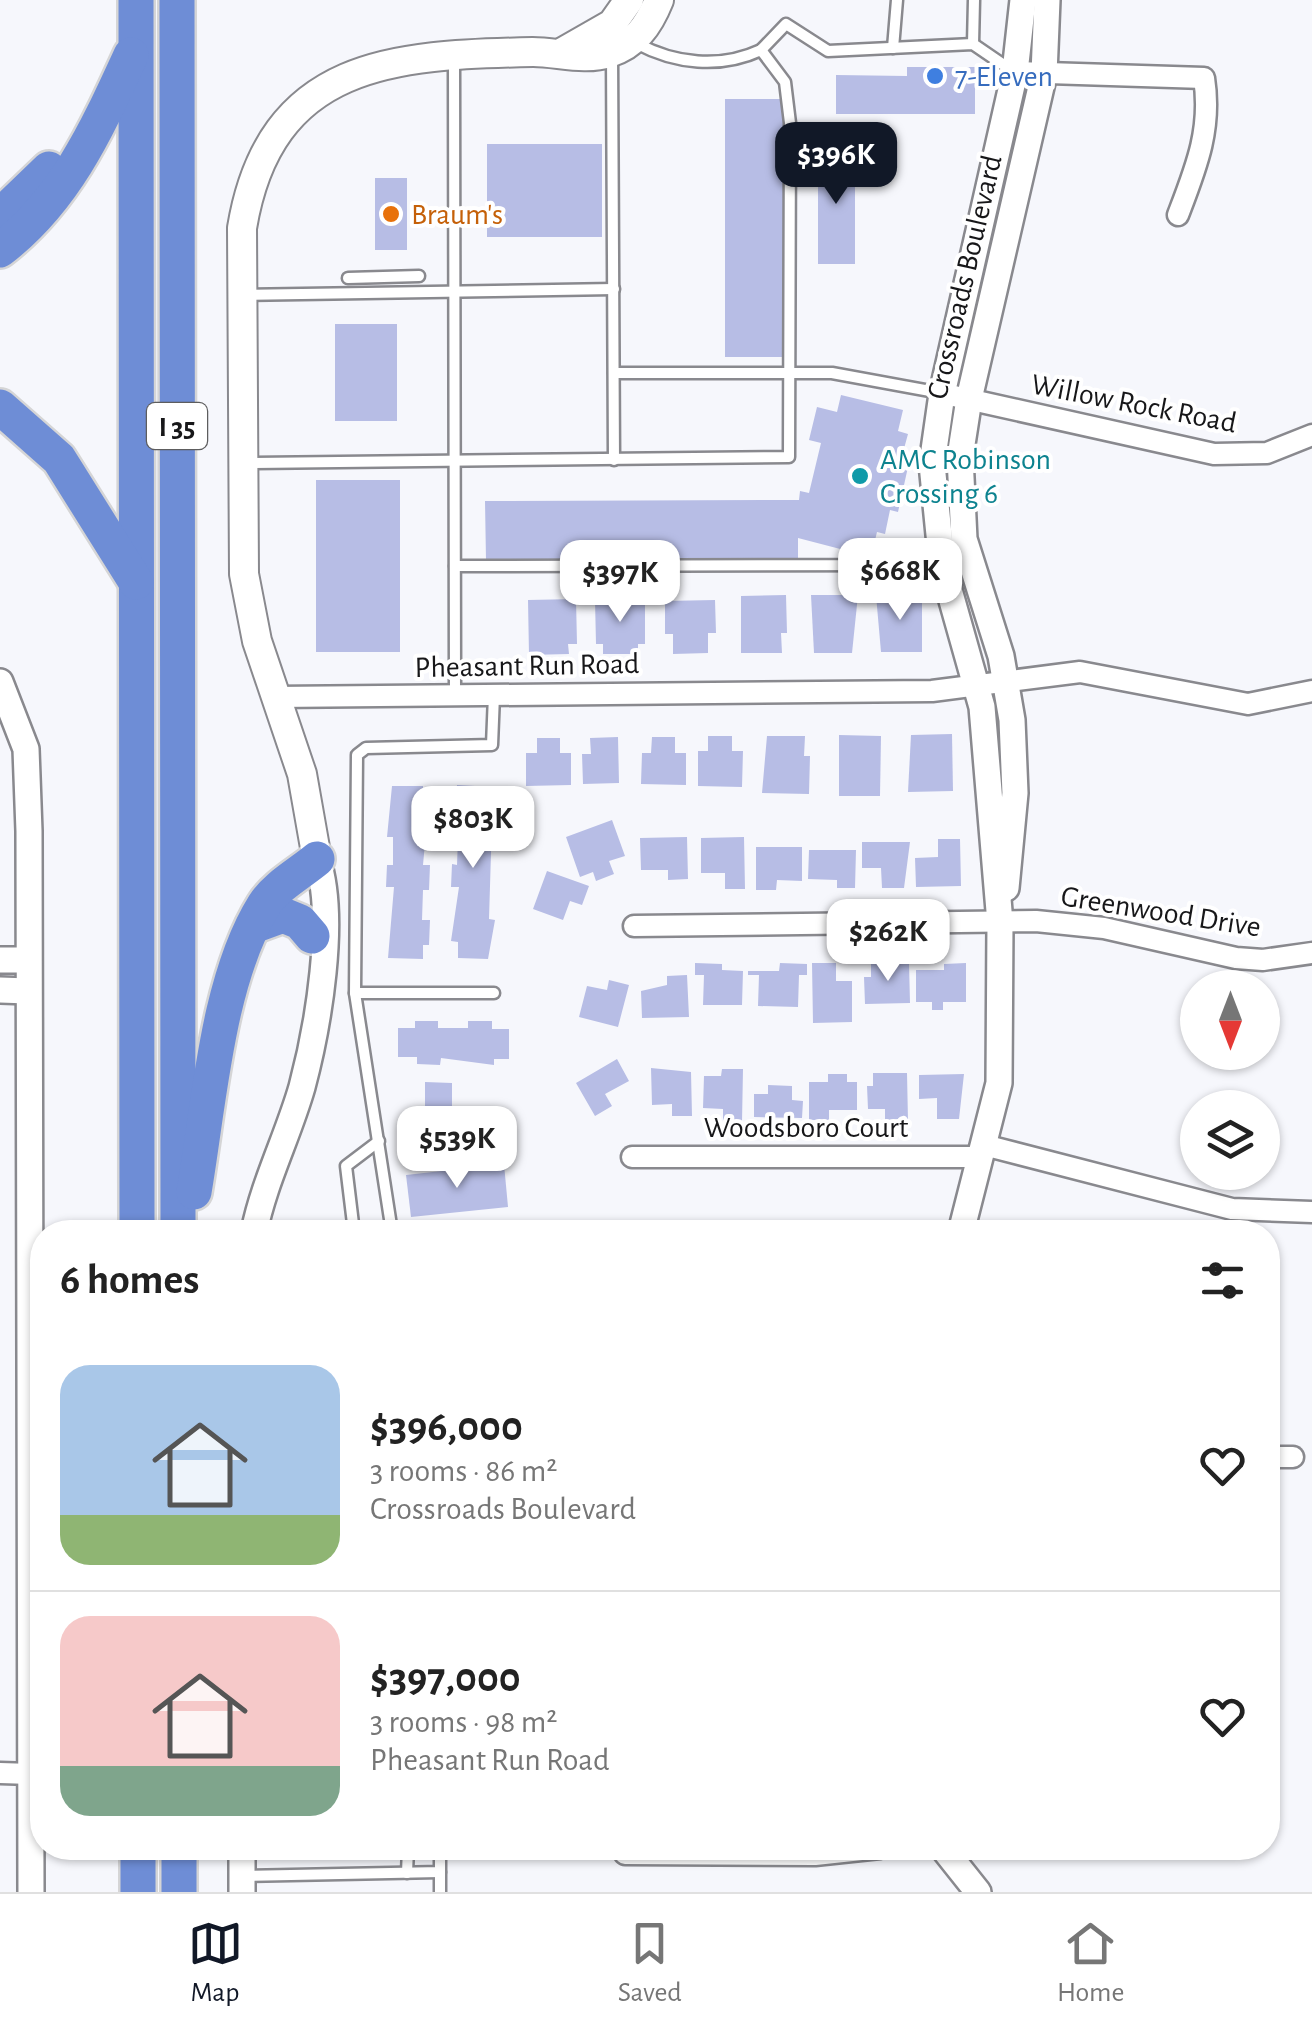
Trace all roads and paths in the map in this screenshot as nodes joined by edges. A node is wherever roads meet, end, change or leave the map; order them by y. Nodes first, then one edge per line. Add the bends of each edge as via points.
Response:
1 (136, 0) edge
2 (177, 0) edge
3 (609, 0) edge
4 (629, 0) edge
5 (658, 0) edge
6 (897, 0) edge
7 (974, 0) edge
8 (1023, 0) edge
9 (1047, 0) edge
10 (615, 42) junction
11 (973, 44) junction
12 (136, 45) junction
13 (893, 48) junction
14 (761, 50) junction
15 (454, 54) junction
16 (1015, 72) junction
17 (1044, 74) junction
18 (1178, 215) dead end
19 (0, 216) edge
20 (0, 250) edge
21 (974, 254) junction
22 (1001, 262) junction
23 (419, 276) dead end
24 (348, 278) dead end
25 (614, 289) junction
26 (456, 292) junction
27 (242, 296) junction
28 (790, 372) junction
29 (614, 374) junction
30 (942, 394) junction
31 (969, 399) junction
32 (0, 407) edge
33 (1312, 435) edge
34 (614, 460) junction
35 (455, 462) junction
36 (241, 463) junction
37 (940, 554) junction
38 (455, 566) junction
39 (138, 585) junction
40 (1005, 681) junction
41 (0, 682) edge
42 (977, 685) junction
43 (1312, 691) edge
44 (494, 695) junction
45 (276, 696) junction
46 (455, 696) junction
47 (316, 860) junction
48 (1000, 923) junction
49 (253, 926) junction
50 (634, 926) dead end
51 (312, 936) junction
52 (1312, 953) edge
53 (0, 960) edge
54 (28, 960) junction
55 (0, 990) edge
56 (28, 990) junction
57 (356, 992) junction
58 (494, 993) dead end
59 (315, 1018) junction
60 (379, 1141) junction
61 (983, 1151) junction
62 (632, 1158) dead end
63 (1312, 1212) edge
64 (137, 1220) edge
65 (178, 1220) edge
66 (189, 1220) edge
67 (258, 1220) edge
68 (353, 1220) edge
69 (390, 1220) edge
70 (963, 1220) edge
71 (1293, 1457) dead end
72 (1280, 1458) edge
73 (30, 1513) edge
74 (0, 1773) edge
75 (30, 1774) edge
76 (31, 1860) edge
77 (138, 1860) edge
78 (178, 1860) edge
79 (408, 1860) edge
80 (440, 1860) edge
81 (952, 1860) edge
82 (440, 1872) junction
83 (407, 1873) junction
84 (242, 1884) edge
85 (31, 1892) edge
86 (138, 1892) edge
87 (178, 1892) edge
88 (440, 1892) edge
89 (978, 1892) edge

1 - 12 highway, I 35
2 - 65 highway, I 35
3 - 10 main road
4 - 10 main road
5 - 10 main road
6 - 13 lane
7 - 11 lane
8 - 16 street, Crossroads Boulevard
9 - 17 street, Crossroads Boulevard
10 - 14 lane via 682,61 723,61
10 - 15 main road via 581,56
10 - 25 lane
11 - 13 lane
11 - 16 lane
12 - 19 highway via 62,154
12 - 20 highway via 76,167
12 - 39 highway, I 35
13 - 14 lane via 828,51 786,24
14 - 28 lane via 785,82 790,107
15 - 26 lane
15 - 27 main road via 364,68 326,88 288,122 263,160 246,206
16 - 17 street
16 - 21 street, Crossroads Boulevard
17 - 18 street via 1204,78 1206,137
17 - 22 street, Crossroads Boulevard
21 - 22 lane
21 - 30 street, Crossroads Boulevard
22 - 31 street, Crossroads Boulevard
23 - 24 lane
25 - 26 lane
25 - 29 lane
26 - 27 lane
26 - 35 lane
27 - 36 main road
28 - 29 lane
28 - 30 lane via 832,373
28 - 34 lane via 789,457
29 - 34 lane
30 - 31 street, Willow Rock Road
30 - 37 street, Crossroads Boulevard via 932,464
31 - 33 street, Willow Rock Road via 1214,454 1267,453
31 - 40 street, Crossroads Boulevard via 960,468 964,539
32 - 39 highway via 59,459
34 - 35 lane
35 - 36 lane
35 - 38 lane
36 - 45 main road via 244,574
37 - 38 lane via 905,565
37 - 42 street, Crossroads Boulevard
38 - 46 lane
39 - 64 highway, I 35
40 - 42 street, Pheasant Run Road
40 - 43 street, Pheasant Run Road via 1080,672 1248,704
40 - 48 street, Crossroads Boulevard via 1014,793
41 - 54 street via 26,749
42 - 44 street, Pheasant Run Road via 932,692
42 - 48 street, Crossroads Boulevard
44 - 46 street, Pheasant Run Road
44 - 57 lane via 492,745 366,748 357,755
45 - 46 street, Pheasant Run Road
45 - 47 main road via 306,787
47 - 49 highway via 271,896
47 - 51 street
47 - 59 street via 324,879 324,950
48 - 50 street, Greenwood Drive
48 - 52 street, Greenwood Drive via 1104,928 1236,958
48 - 61 street, Crossroads Boulevard via 1001,1064
49 - 51 highway via 283,916
49 - 66 highway via 221,1038
51 - 59 street
53 - 54 street
54 - 56 street
55 - 56 street
56 - 73 street
57 - 58 lane
57 - 60 lane
59 - 67 street via 302,1088
60 - 68 lane via 346,1166
60 - 69 lane
61 - 62 street, Woodsboro Court
61 - 63 street, Woodsboro Court via 1232,1209
61 - 70 street, Crossroads Boulevard
71 - 72 street
74 - 75 street
76 - 85 street
77 - 86 highway
78 - 87 highway
79 - 83 lane
80 - 82 lane
81 - 89 street
82 - 83 lane
82 - 88 lane
83 - 84 lane

